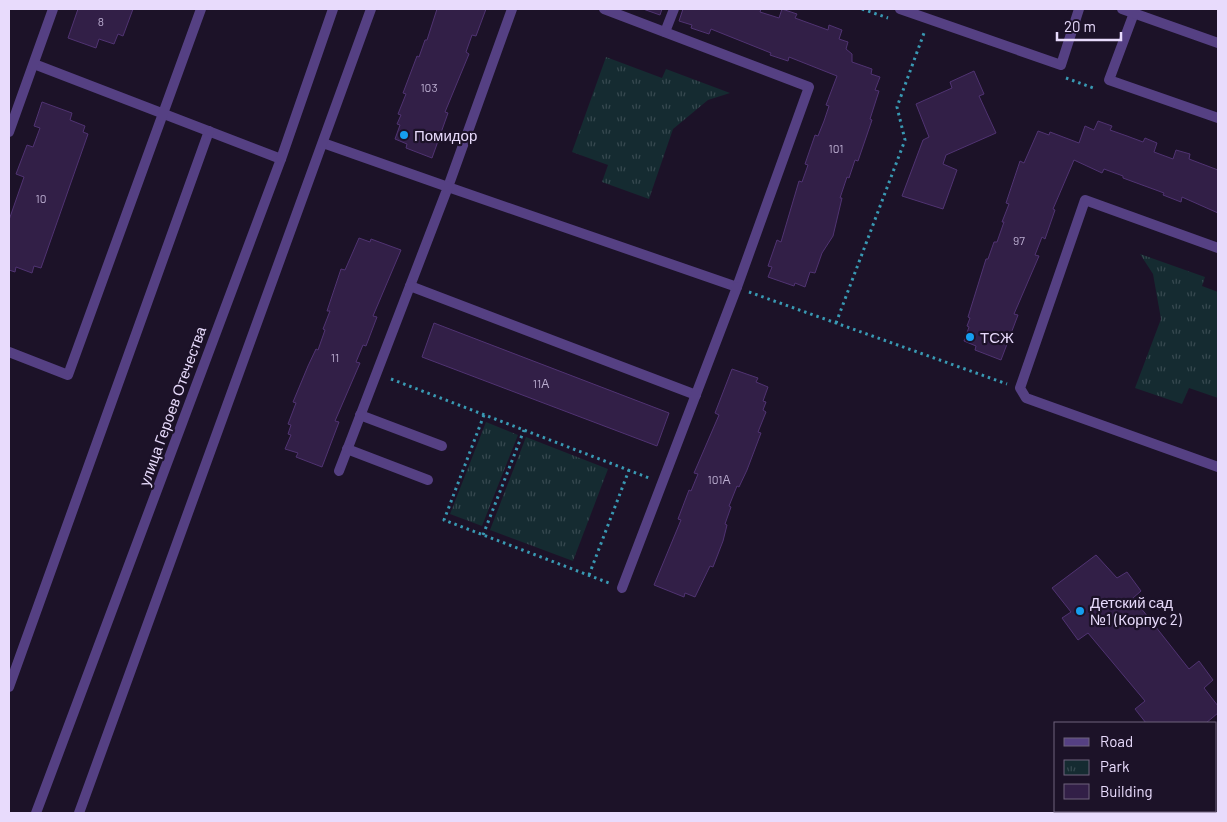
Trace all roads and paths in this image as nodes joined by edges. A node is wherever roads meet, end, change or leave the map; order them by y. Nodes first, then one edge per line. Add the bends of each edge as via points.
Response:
1 (54, 9) edge
2 (201, 9) edge
3 (332, 9) edge
4 (371, 9) edge
5 (512, 9) edge
6 (604, 9) edge
7 (674, 9) edge
8 (900, 9) edge
9 (1079, 9) edge
10 (1122, 9) edge
11 (919, 12) edge
12 (1134, 13) junction
13 (925, 30) dead end
14 (665, 32) junction
15 (1218, 43) edge
16 (34, 64) junction
17 (163, 113) junction
18 (1218, 118) edge
19 (210, 131) junction
20 (9, 132) edge
21 (323, 143) junction
22 (281, 159) junction
23 (448, 188) junction
24 (1218, 248) edge
25 (410, 286) junction
26 (737, 287) junction
27 (836, 323) junction
28 (9, 352) edge
29 (376, 374) junction
30 (1020, 388) junction
31 (696, 395) junction
32 (360, 415) junction
33 (484, 415) junction
34 (524, 430) junction
35 (442, 446) dead end
36 (347, 449) junction
37 (1218, 467) edge
38 (629, 470) junction
39 (339, 471) dead end
40 (428, 480) dead end
41 (662, 483) junction
42 (483, 535) junction
43 (589, 575) junction
44 (622, 588) joint
45 (9, 687) edge
46 (36, 813) edge
47 (79, 813) edge

1 - 16 street
2 - 17 street
3 - 22 street, улица Героев Отечества
4 - 21 street
5 - 23 street
6 - 14 street
7 - 14 street
8 - 11 street
9 - 11 street via 1061,65
10 - 12 street
12 - 15 street
12 - 18 street via 1110,80
13 - 27 path via 896,107 905,140
14 - 26 street via 809,87
16 - 17 street
16 - 20 street
17 - 19 street
17 - 28 street via 68,374
19 - 22 street
19 - 45 street
21 - 23 street
21 - 47 street
22 - 46 street, улица Героев Отечества
23 - 25 street
23 - 26 street
24 - 30 street via 1086,200
25 - 29 street
25 - 31 street
26 - 27 path
26 - 31 street
27 - 30 path
29 - 32 street
29 - 33 path
30 - 37 street via 1026,398
31 - 41 street
32 - 35 street
32 - 36 street
33 - 34 path
33 - 42 path via 444,520
34 - 38 path
34 - 42 path
36 - 39 street
36 - 40 street
38 - 41 path
38 - 43 path
41 - 44 street
42 - 43 path
43 - 44 path

